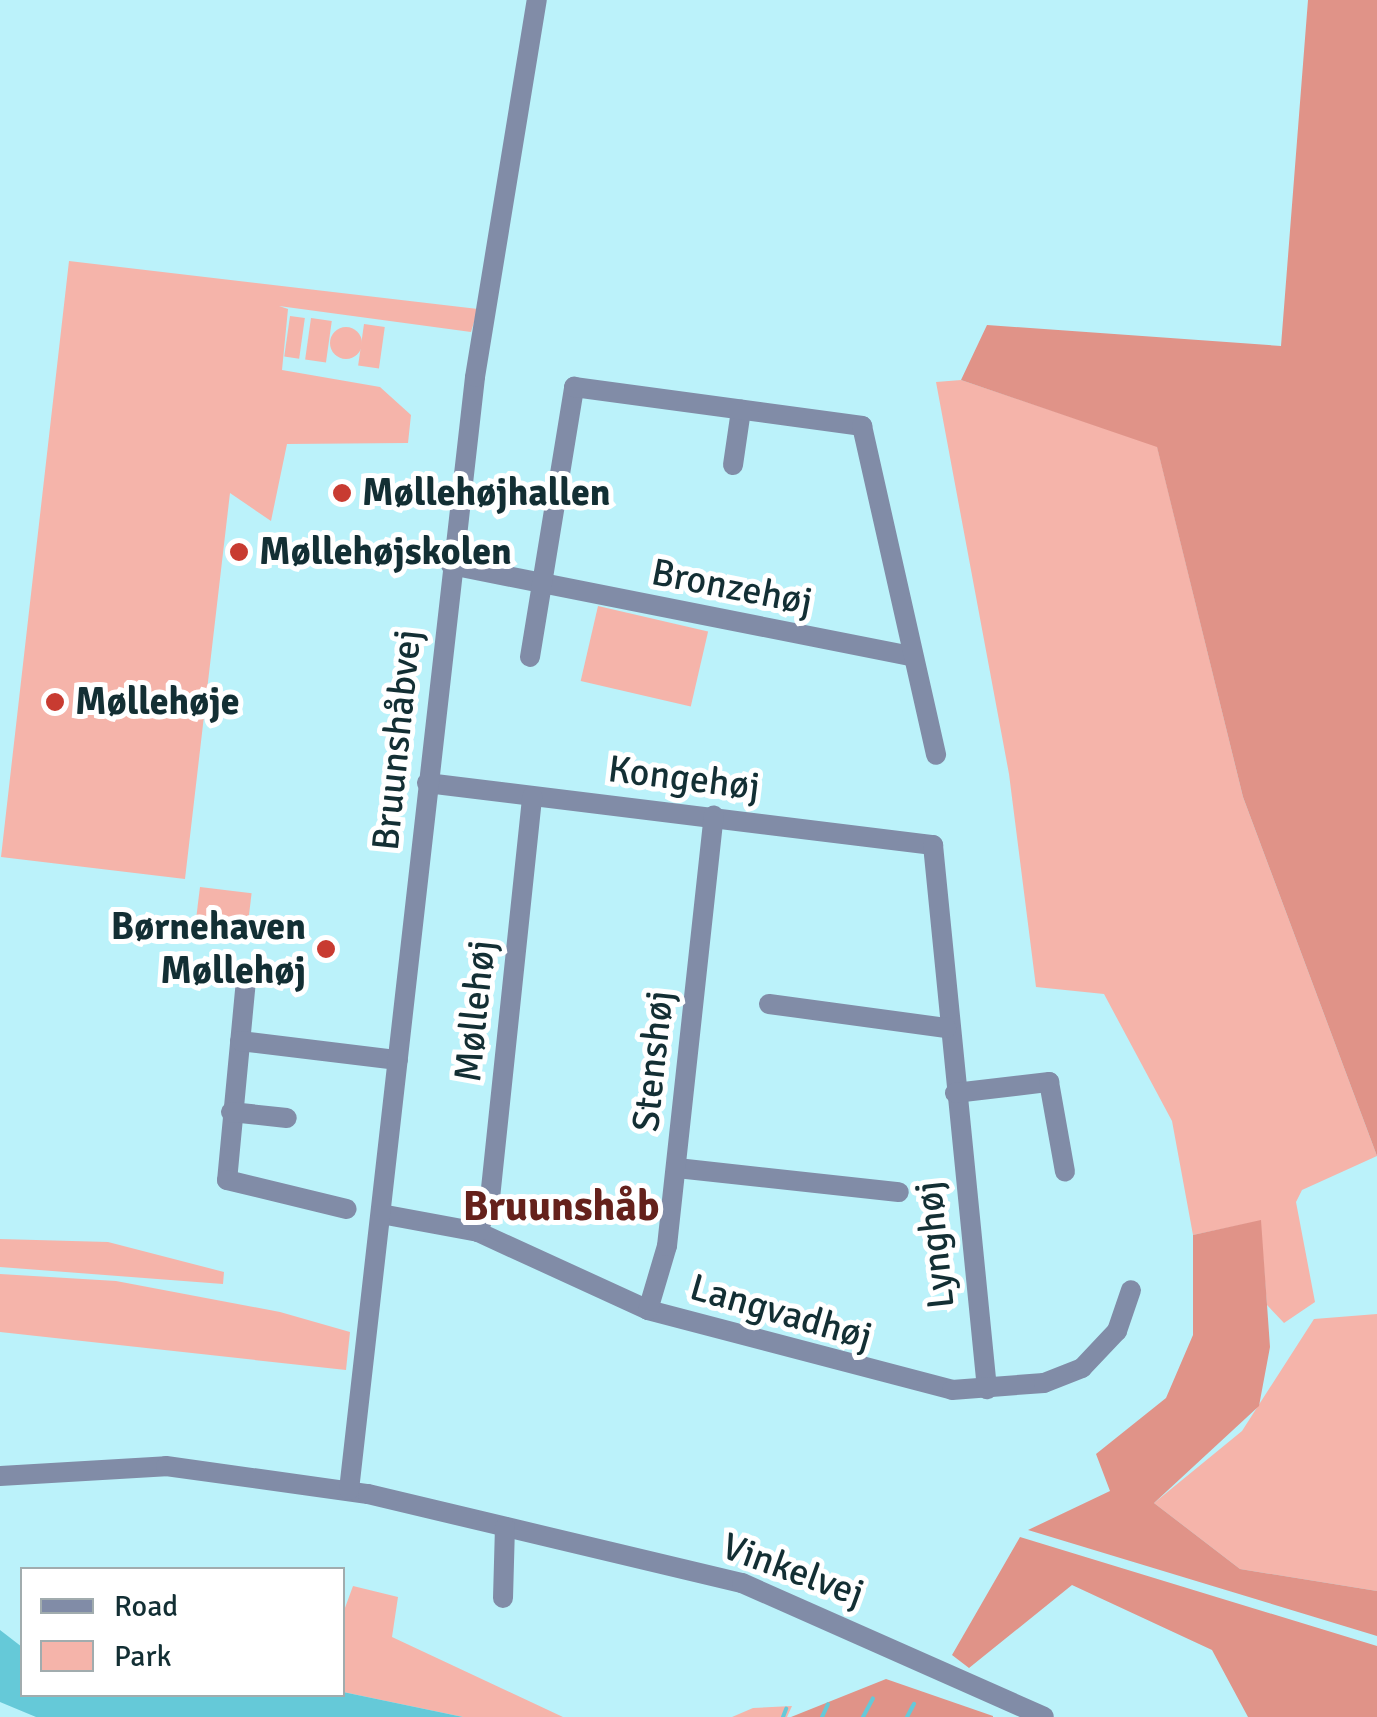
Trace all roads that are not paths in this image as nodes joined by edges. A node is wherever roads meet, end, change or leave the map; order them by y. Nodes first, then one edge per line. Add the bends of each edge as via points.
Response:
1 (537, 0) edge
2 (741, 410) junction
3 (732, 465) dead end
4 (451, 565) junction
5 (542, 583) junction
6 (911, 656) junction
7 (530, 657) dead end
8 (936, 755) dead end
9 (426, 783) junction
10 (532, 796) junction
11 (714, 816) junction
12 (933, 845) joint
13 (246, 980) dead end
14 (770, 1004) dead end
15 (946, 1028) junction
16 (240, 1040) junction
17 (398, 1060) junction
18 (955, 1092) junction
19 (231, 1112) junction
20 (287, 1118) dead end
21 (677, 1168) junction
22 (1066, 1172) dead end
23 (898, 1192) dead end
24 (347, 1208) dead end
25 (381, 1214) junction
26 (478, 1232) junction
27 (1131, 1290) dead end
28 (648, 1310) junction
29 (987, 1390) junction
30 (0, 1476) edge
31 (349, 1490) junction
32 (505, 1526) junction
33 (503, 1598) dead end
34 (1044, 1717) edge

1 - 4 street, Bruunshåbvej
2 - 3 street
2 - 5 street via 574,387
2 - 6 street via 862,426
4 - 5 street, Bronzehøj
4 - 9 street, Bruunshåbvej
5 - 6 street, Bronzehøj
5 - 7 street
6 - 8 street
9 - 10 street, Kongehøj
9 - 17 street, Bruunshåbvej
10 - 11 street, Kongehøj
10 - 26 street, Møllehøj via 490,1198
11 - 12 street, Kongehøj
11 - 21 street, Stenshøj
12 - 15 street, Lynghøj
13 - 16 street
14 - 15 street
15 - 18 street, Lynghøj
16 - 17 street
16 - 19 street
17 - 25 street, Bruunshåbvej
18 - 22 street via 1049,1082
18 - 29 street, Lynghøj
19 - 20 street
19 - 24 street via 227,1180
21 - 23 street
21 - 28 street, Stenshøj
25 - 26 street, Langvadhøj
25 - 31 street, Bruunshåbvej
26 - 28 street, Langvadhøj
27 - 29 street, Langvadhøj via 1117,1331 1082,1368
28 - 29 street, Langvadhøj via 905,1384
30 - 31 street, Vinkelvej via 166,1466
31 - 32 street, Vinkelvej
32 - 33 street
32 - 34 street, Vinkelvej via 805,1604

